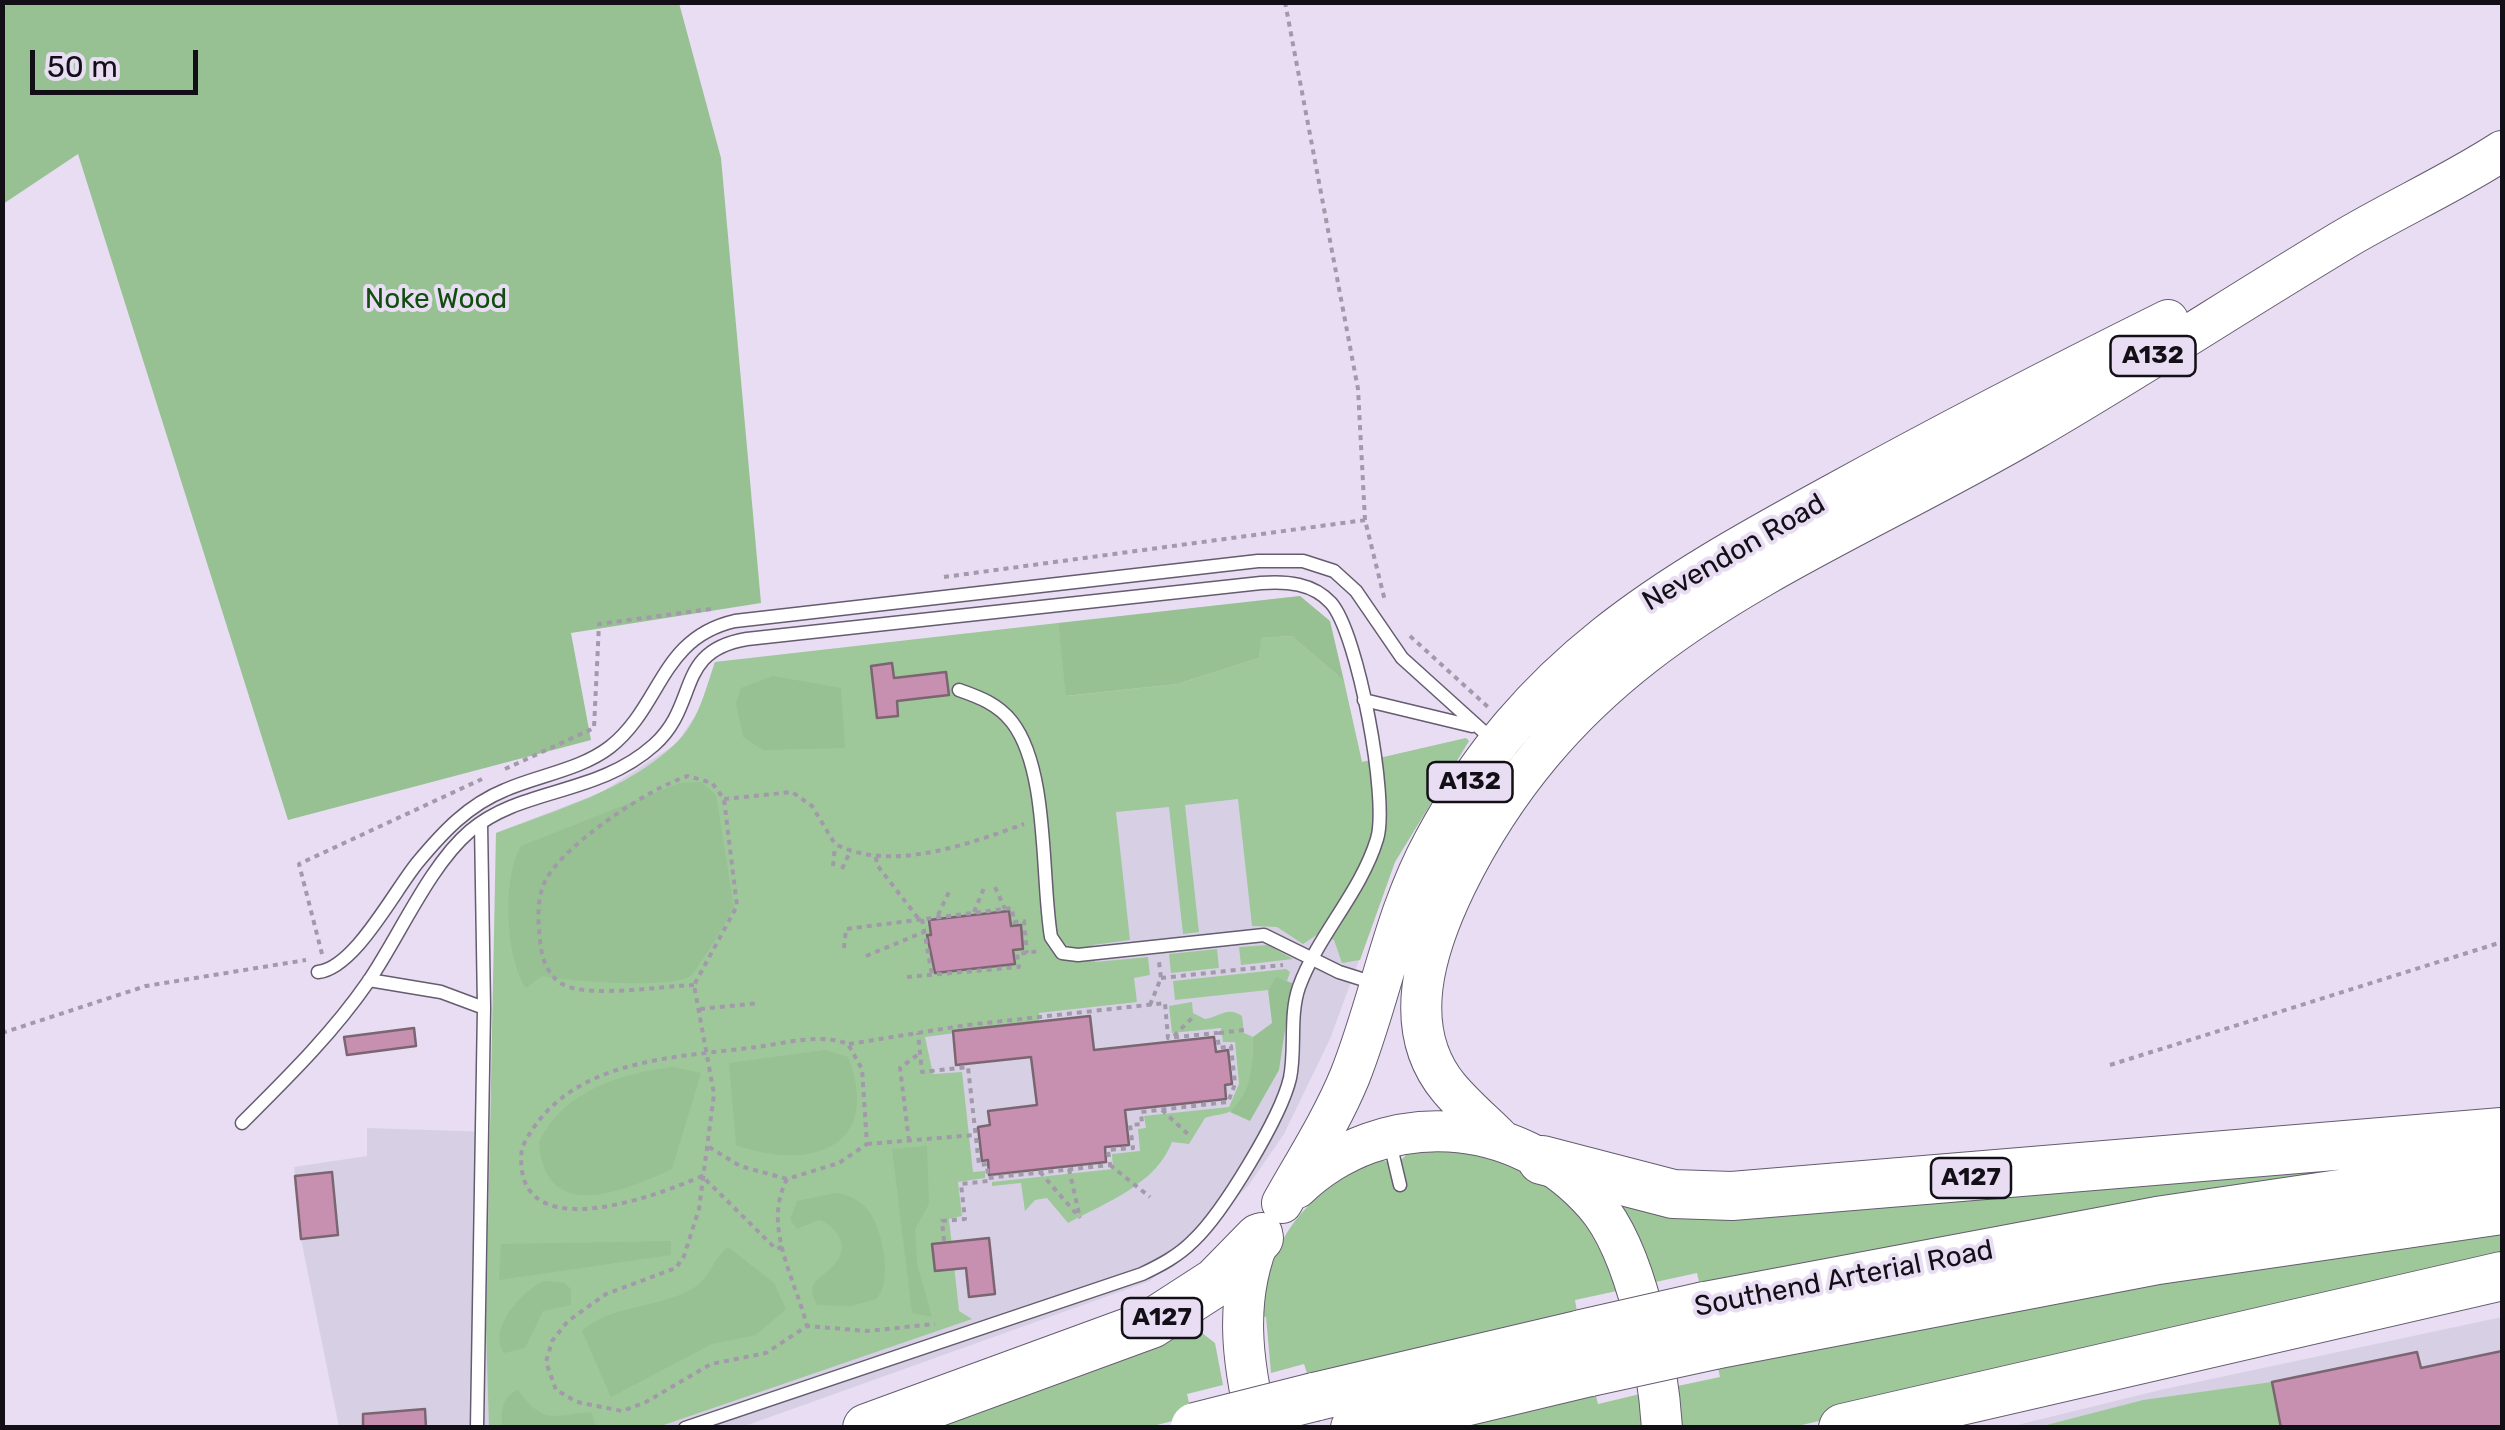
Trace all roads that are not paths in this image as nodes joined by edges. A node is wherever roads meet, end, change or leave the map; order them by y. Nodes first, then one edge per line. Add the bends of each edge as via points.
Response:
1 (2502, 151) edge
2 (2354, 234) junction
3 (959, 690) dead end
4 (1364, 700) junction
5 (1490, 729) junction
6 (481, 823) junction
7 (1313, 960) junction
8 (318, 972) dead end
9 (369, 980) junction
10 (1378, 984) junction
11 (484, 1008) junction
12 (242, 1123) dead end
13 (2502, 1132) edge
14 (1388, 1136) junction
15 (1500, 1138) junction
16 (1542, 1160) junction
17 (2502, 1170) edge
18 (1400, 1185) dead end
19 (2502, 1210) edge
20 (1270, 1220) junction
21 (2502, 1276) edge
22 (1709, 1326) junction
23 (1586, 1353) junction
24 (1194, 1427) edge
25 (477, 1428) edge
26 (685, 1428) edge
27 (867, 1428) edge
28 (1258, 1428) edge
29 (1356, 1428) edge
30 (1662, 1428) edge
31 (1842, 1428) edge

1 - 2 main road, Nevendon Road / A132
2 - 5 main road, Nevendon Road / A132 via 2108,350 1710,560 1597,640
2 - 15 main road, Nevendon Road / A132 via 1952,477 1730,594 1594,693 1514,786 1480,838 1433,938 1423,985 1421,1025 1434,1063 1448,1088
3 - 7 lane via 998,707 1022,737 1058,949 1078,955 1264,936
4 - 5 lane
4 - 6 lane via 1340,615 1323,595 1291,583 747,640 716,647 696,662 678,715 642,756 603,779
4 - 7 lane via 1381,807 1378,836
5 - 8 lane via 1402,658 1346,582 1302,561 735,621 687,642 607,750 504,790 463,814 342,963
5 - 10 main road, Nevendon Road / A132 via 1420,870
6 - 9 lane via 450,853
6 - 11 lane
7 - 10 lane
7 - 26 lane via 1296,1002 1293,1061 1282,1102 1213,1218 1176,1256 1062,1303
9 - 11 lane via 441,992
9 - 12 lane via 322,1042
10 - 20 main road, Nevendon Road / A132 via 1351,1074
11 - 25 lane
13 - 16 highway, A127 via 1732,1196 1672,1194
14 - 15 main road, A132 via 1449,1129
14 - 18 lane
14 - 20 main road, A132 via 1338,1156
15 - 16 main road, A132
16 - 30 main road, A132 via 1595,1203 1622,1249
17 - 22 highway, Southend Arterial Road via 2083,1234
19 - 22 highway, Southend Arterial Road
20 - 27 highway, A127 via 1216,1282 1150,1324
20 - 28 main road, A132 via 1241,1325
21 - 31 highway
22 - 23 highway, Southend Arterial Road, bridge
23 - 24 highway, Southend Arterial Road, bridge via 1314,1396
23 - 29 highway, Southend Arterial Road

